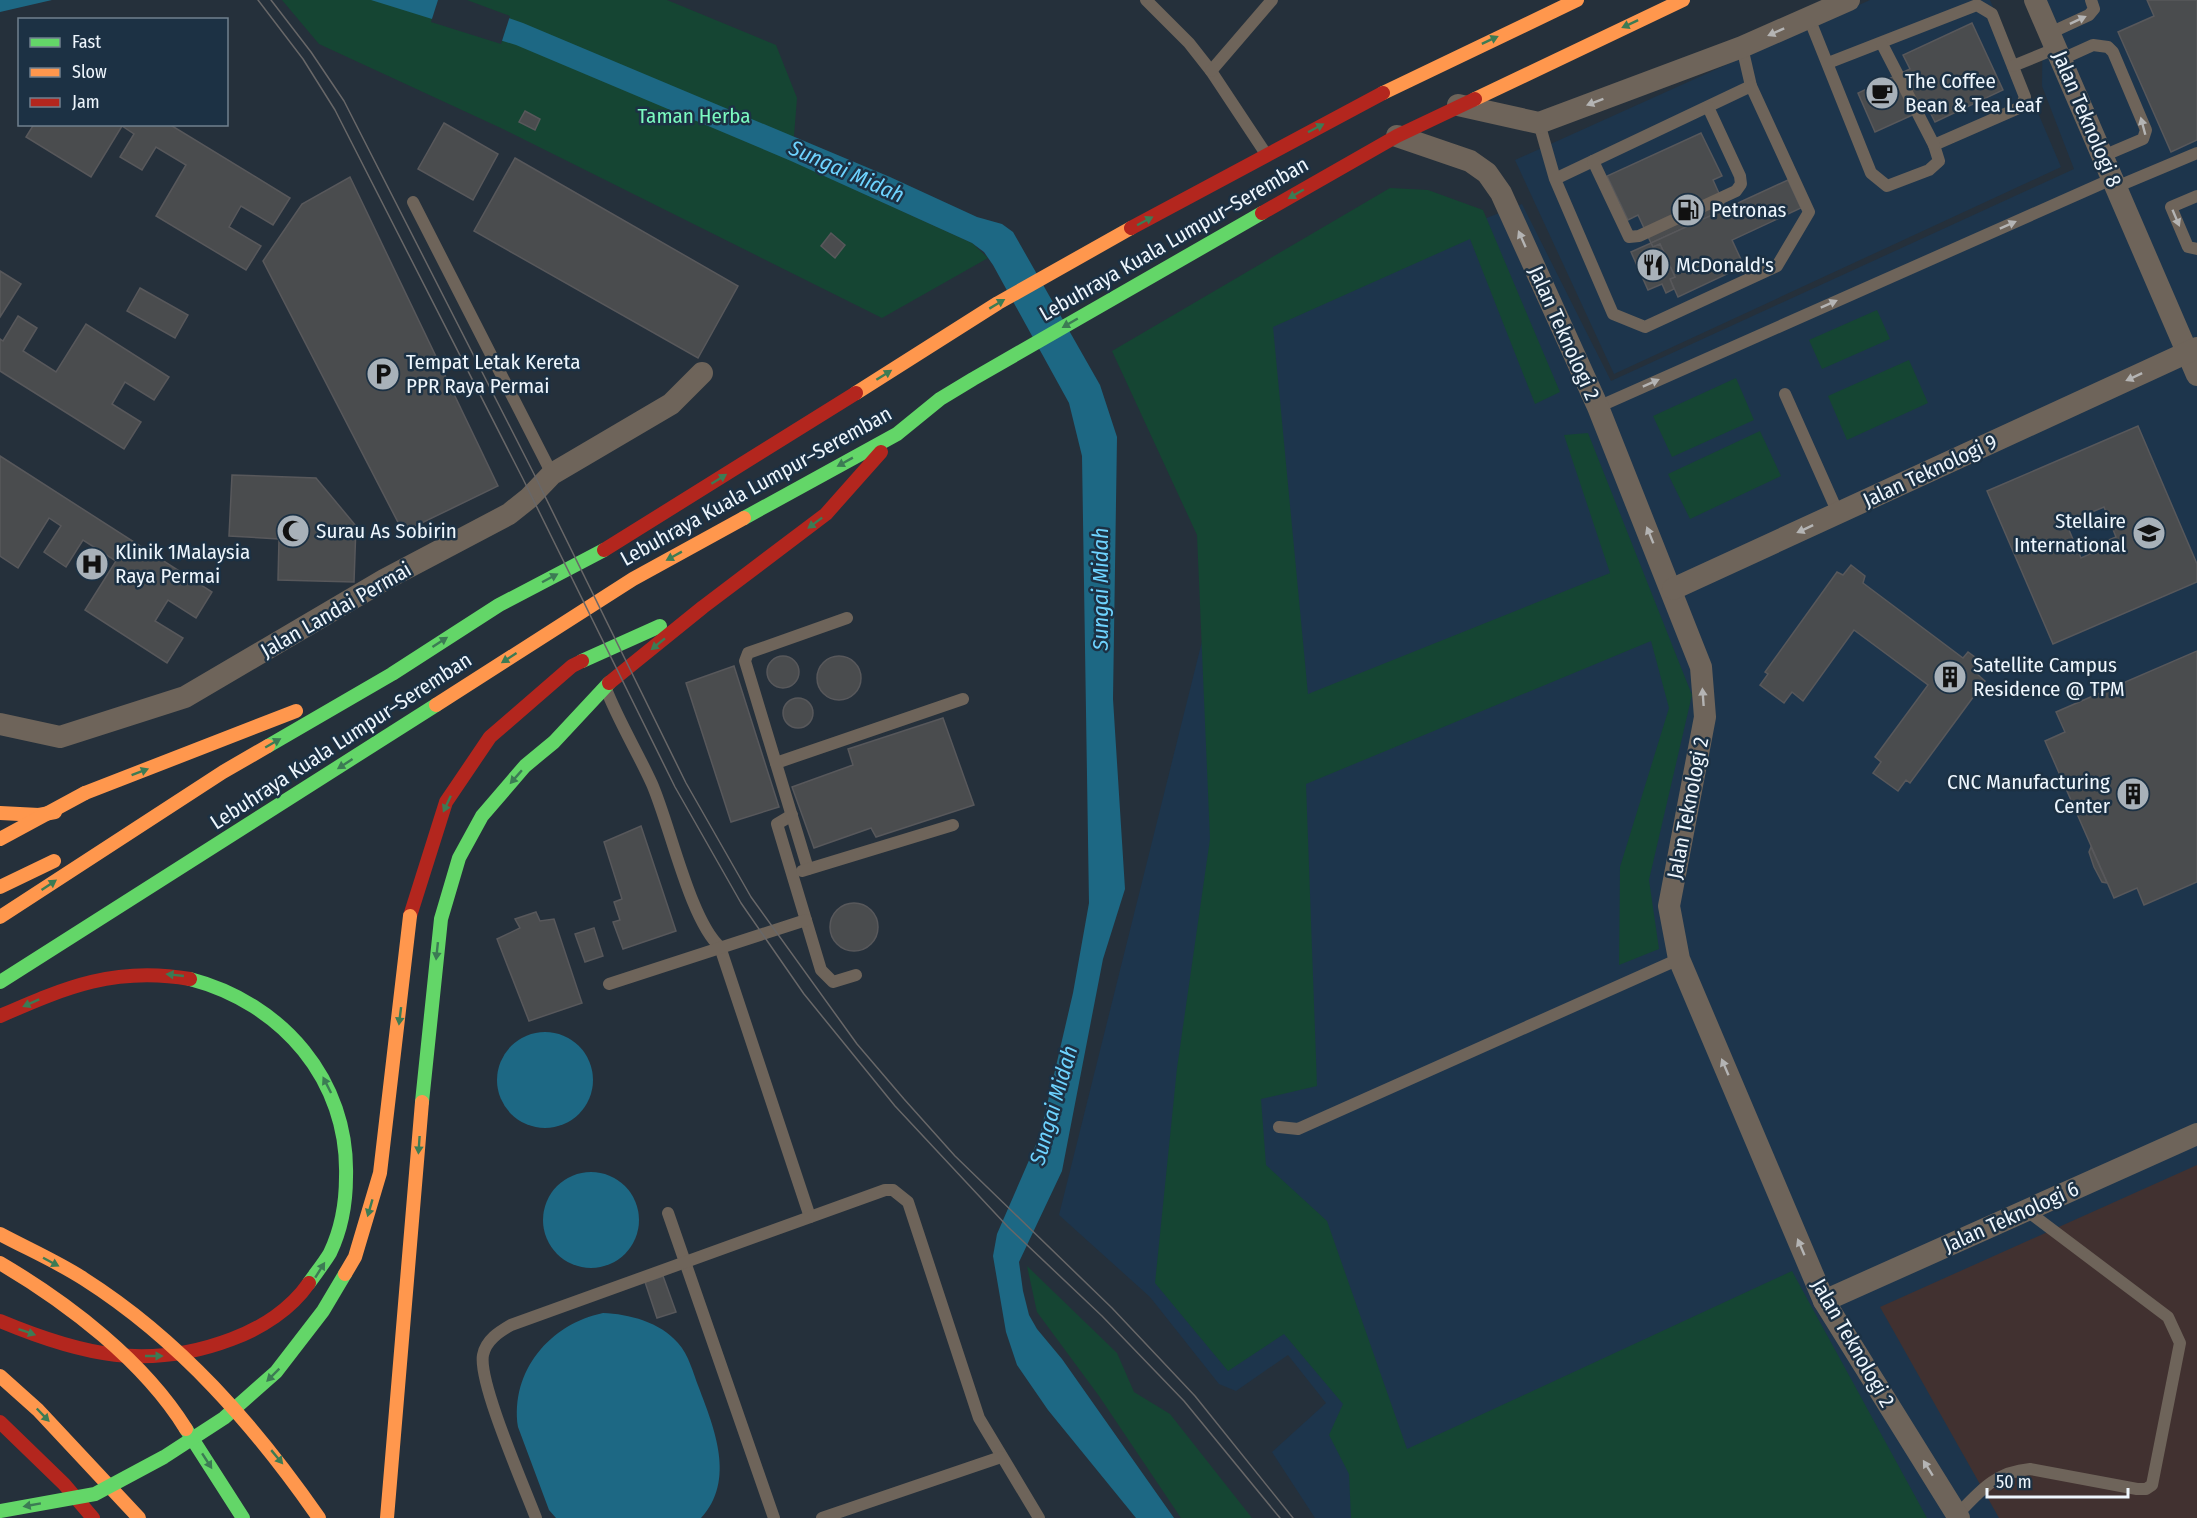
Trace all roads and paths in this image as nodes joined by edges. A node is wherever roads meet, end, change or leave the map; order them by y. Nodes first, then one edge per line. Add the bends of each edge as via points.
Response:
1 (1146, 0) edge
2 (1272, 0) edge
3 (1576, 0) edge
4 (1683, 0) edge
5 (1849, 0) edge
6 (2035, 0) edge
7 (2091, 0) edge
8 (1809, 18) junction
9 (1881, 44) junction
10 (2056, 46) junction
11 (1742, 47) junction
12 (1828, 63) junction
13 (2013, 66) junction
14 (1211, 70) junction
15 (1751, 86) junction
16 (1458, 105) junction
17 (1708, 107) junction
18 (1539, 123) junction
19 (1397, 136) junction
20 (1934, 145) junction
21 (2197, 153) edge
22 (1267, 155) junction
23 (2103, 156) junction
24 (1593, 161) junction
25 (1555, 179) junction
26 (2114, 183) junction
27 (2197, 196) edge
28 (413, 202) dead end
29 (2197, 249) edge
30 (2192, 351) edge
31 (702, 373) dead end
32 (2197, 375) edge
33 (1785, 394) dead end
34 (1598, 407) junction
35 (897, 434) junction
36 (552, 474) junction
37 (1838, 513) junction
38 (1672, 589) junction
39 (703, 607) junction
40 (847, 618) dead end
41 (392, 674) junction
42 (605, 687) junction
43 (963, 699) dead end
44 (0, 724) edge
45 (776, 763) junction
46 (223, 772) junction
47 (178, 782) dead end
48 (118, 796) dead end
49 (0, 813) edge
50 (792, 815) junction
51 (953, 825) dead end
52 (138, 826) junction
53 (93, 838) dead end
54 (0, 839) edge
55 (70, 852) dead end
56 (808, 869) junction
57 (792, 874) junction
58 (0, 887) edge
59 (0, 917) edge
60 (806, 920) junction
61 (720, 947) junction
62 (1679, 959) junction
63 (856, 975) dead end
64 (0, 982) edge
65 (609, 984) dead end
66 (0, 1016) edge
67 (1280, 1127) dead end
68 (2197, 1134) edge
69 (2026, 1210) junction
70 (668, 1213) dead end
71 (810, 1217) junction
72 (0, 1234) edge
73 (0, 1263) edge
74 (684, 1263) junction
75 (1824, 1301) junction
76 (0, 1321) edge
77 (0, 1376) edge
78 (0, 1422) edge
79 (1001, 1457) junction
80 (0, 1511) edge
81 (1958, 1516) edge
82 (93, 1518) edge
83 (139, 1518) edge
84 (243, 1518) edge
85 (319, 1518) edge
86 (387, 1518) edge
87 (536, 1518) edge
88 (774, 1518) edge
89 (822, 1518) edge
90 (1039, 1518) edge

1 - 14 lane
2 - 14 lane
22 -> 3 highway, Lebuhraya Kuala Lumpur–Seremban via 1400,84
4 -> 16 highway, Lebuhraya Kuala Lumpur–Seremban
5 - 8 street
6 - 10 street, Jalan Teknologi 8
10 -> 7 lane via 2094,9
8 -> 11 street
8 - 12 lane
9 - 12 lane
9 - 13 lane via 1977,5 1992,14
9 - 20 lane
10 - 13 lane
10 - 23 street, Jalan Teknologi 8
23 -> 10 lane via 2144,139 2146,130 2113,52 2108,47 2093,45
11 - 15 lane
11 -> 18 street
12 - 20 lane via 1871,173 1887,186 1929,170 1938,161
13 - 20 lane via 2025,97 2021,107
14 - 22 lane
15 - 17 lane
15 - 25 lane via 1809,212 1777,266 1645,327 1613,314
16 - 18 street
16 - 19 highway, Lebuhraya Kuala Lumpur–Seremban
17 - 24 lane
17 - 24 lane via 1740,176 1741,184 1736,191 1629,237
18 - 25 lane
34 -> 19 street, Jalan Teknologi 2 via 1502,193 1487,173 1470,161
19 -> 35 highway, Lebuhraya Kuala Lumpur–Seremban via 973,379 940,399
21 - 26 lane
41 -> 22 highway, Lebuhraya Kuala Lumpur–Seremban via 499,605 626,538 947,335 1093,249
23 - 26 street, Jalan Teknologi 8
24 - 25 lane
26 - 30 street, Jalan Teknologi 8
34 -> 26 lane
27 -> 29 lane via 2171,207 2188,247
28 - 36 lane
30 - 32 street
30 -> 37 street, Jalan Teknologi 9
31 - 36 street, Jalan Landai Permai via 671,404
33 - 37 lane
38 -> 34 street, Jalan Teknologi 2
35 -> 39 highway via 826,514
35 -> 64 highway, Lebuhraya Kuala Lumpur–Seremban via 633,579
36 - 44 street, Jalan Landai Permai via 509,514 384,580 185,697 60,737
37 -> 38 street, Jalan Teknologi 9
62 -> 38 street, Jalan Teknologi 2 via 1669,906 1705,717 1701,667
39 -> 42 highway
39 -> 80 highway, bridge via 572,666 490,737 446,802 410,916 380,1173 355,1257 323,1311 276,1372 224,1418 164,1457 95,1494
40 - 45 lane via 748,653 746,670
46 -> 41 highway, Lebuhraya Kuala Lumpur–Seremban
54 -> 41 highway, bridge via 85,793
42 - 61 lane via 617,719 652,784 703,926
42 -> 86 highway via 525,766 482,816 459,858 441,919
43 - 45 lane
45 - 50 lane
46 - 47 highway
46 - 52 highway, Lebuhraya Kuala Lumpur–Seremban
48 - 49 highway via 39,815
50 - 56 lane
50 - 57 lane via 777,824
51 - 56 lane
52 - 53 highway
59 -> 52 highway, Lebuhraya Kuala Lumpur–Seremban
55 - 58 highway
56 - 57 lane
57 - 60 lane
60 - 61 lane
60 - 63 lane via 821,970 833,982
61 - 65 lane
61 - 71 lane
62 - 67 lane via 1298,1129
75 -> 62 street, Jalan Teknologi 2
76 -> 66 highway via 87,1350 138,1356 198,1353 226,1345 253,1333 279,1314 315,1278 342,1226 349,1172 340,1116 312,1058 274,1019 219,986 170,974 112,976 80,984
68 - 69 street, Jalan Teknologi 6
69 - 75 street, Jalan Teknologi 6
69 - 81 lane via 2168,1317 2180,1343 2152,1485 2137,1489 2042,1470 2016,1470 2002,1474
70 - 74 lane
71 - 74 lane
71 - 79 lane via 885,1190 893,1190 908,1202 972,1399
72 -> 85 highway, bridge via 94,1285 158,1334 216,1386 283,1463
73 -> 84 highway, bridge via 48,1291 134,1365 176,1412
74 - 87 lane via 511,1325 488,1343 483,1354 485,1383
74 - 88 lane
81 -> 75 street, Jalan Teknologi 2
77 -> 83 highway via 38,1410
78 - 82 highway
79 - 89 lane
79 - 90 lane

